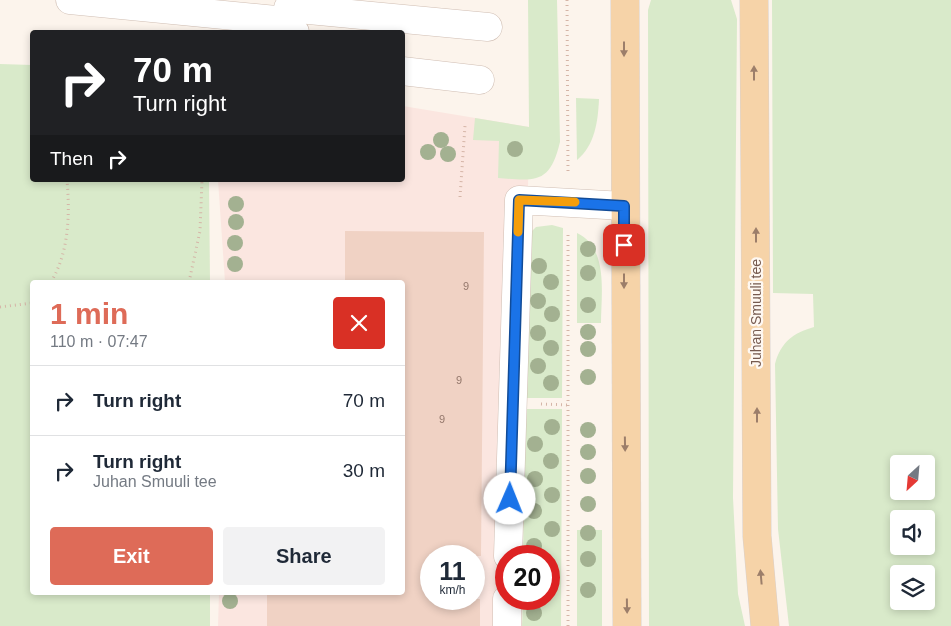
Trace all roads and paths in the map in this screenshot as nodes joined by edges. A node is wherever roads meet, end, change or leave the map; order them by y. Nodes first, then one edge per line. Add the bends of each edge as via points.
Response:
1 (70, 0) edge
2 (567, 0) edge
3 (624, 0) edge
4 (754, 0) edge
5 (289, 15) edge
6 (488, 28) dead end
7 (405, 71) edge
8 (480, 80) dead end
9 (464, 126) dead end
10 (67, 182) edge
11 (202, 182) edge
12 (460, 197) dead end
13 (568, 201) junction
14 (624, 206) junction
15 (52, 280) edge
16 (189, 280) edge
17 (30, 303) edge
18 (0, 307) edge
19 (508, 545) edge
20 (507, 610) edge
21 (506, 626) edge
22 (568, 626) edge
23 (627, 626) edge
24 (766, 626) edge

1 - 5 lane
2 - 13 path
3 -> 14 main road
24 -> 4 main road, Juhan Smuuli tee via 757,536
5 - 6 lane
7 - 8 lane
9 - 12 path
10 - 15 path via 70,214 60,267
11 - 16 path via 200,231
13 - 14 lane
13 - 19 lane via 519,200
13 - 22 path
14 -> 23 main road
17 - 18 path
20 - 21 lane

